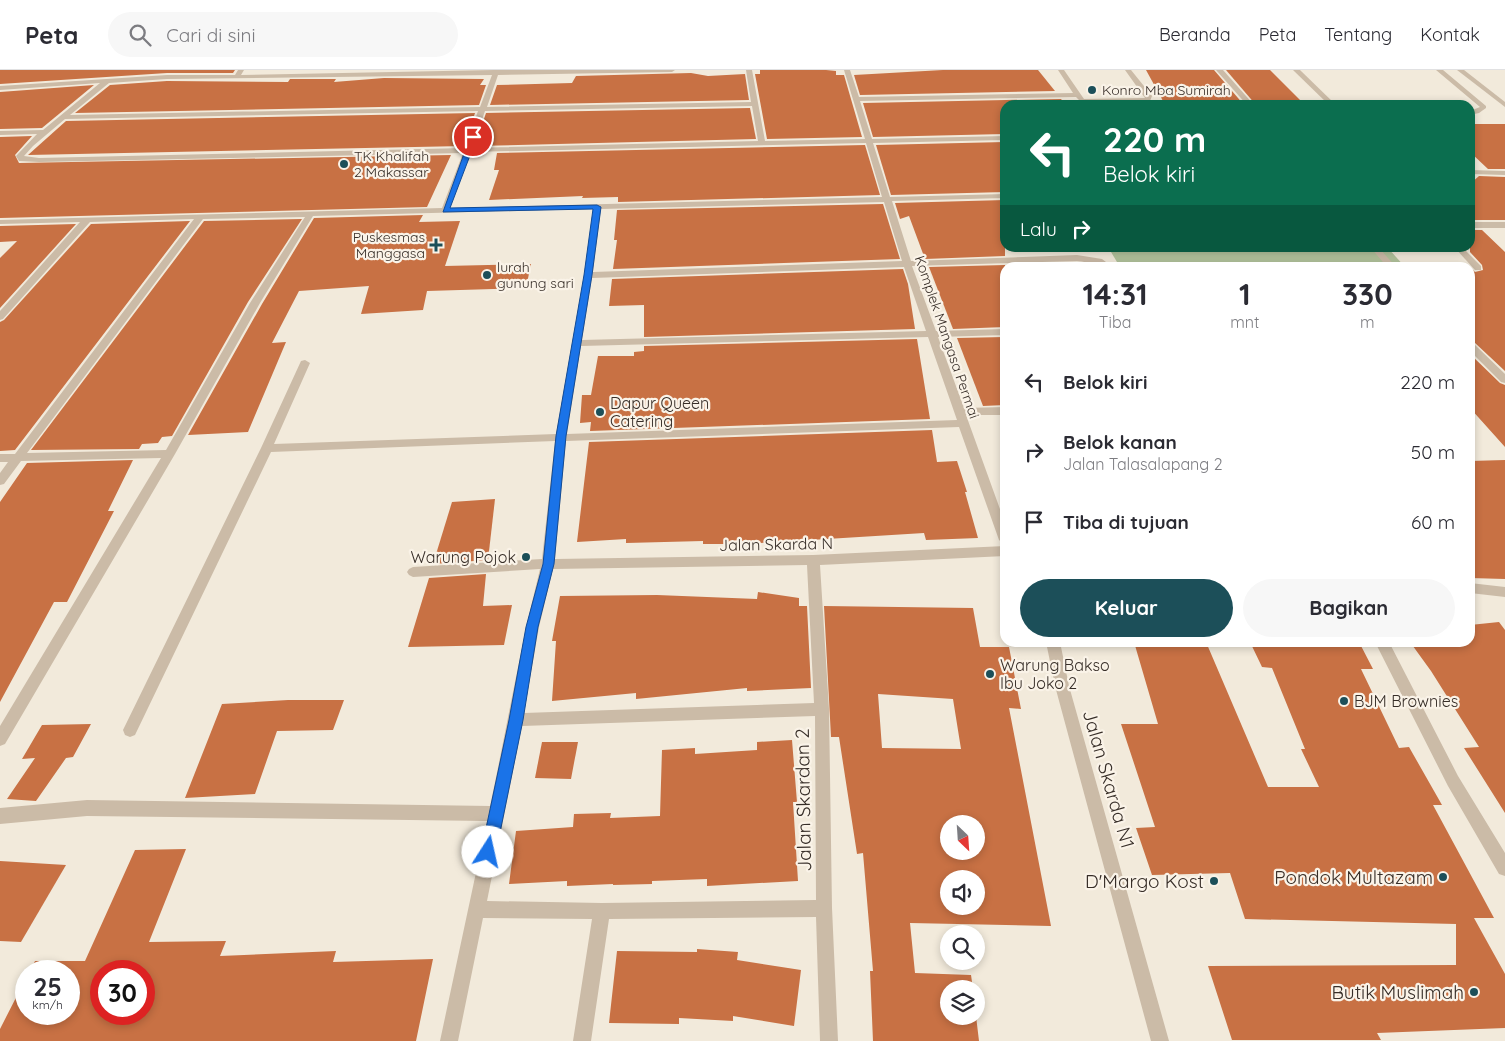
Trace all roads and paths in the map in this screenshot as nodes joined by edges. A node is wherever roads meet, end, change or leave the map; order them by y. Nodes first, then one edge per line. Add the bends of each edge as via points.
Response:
1 (242, 70) edge
2 (672, 70) edge
3 (749, 70) edge
4 (847, 70) edge
5 (1061, 70) edge
6 (1128, 70) edge
7 (1219, 70) edge
8 (1296, 70) edge
9 (1439, 70) edge
10 (1460, 70) edge
11 (497, 72) edge
12 (237, 77) junction
13 (108, 80) junction
14 (0, 88) edge
15 (856, 99) junction
16 (1000, 100) edge
17 (1081, 100) edge
18 (1148, 100) edge
19 (1246, 100) edge
20 (1328, 100) edge
21 (755, 104) junction
22 (1505, 105) edge
23 (484, 109) junction
24 (1475, 112) edge
25 (64, 118) junction
26 (46, 132) junction
27 (0, 134) edge
28 (1000, 138) edge
29 (870, 141) junction
30 (762, 144) junction
31 (468, 151) junction
32 (1475, 172) edge
33 (1505, 173) edge
34 (1000, 196) edge
35 (886, 199) junction
36 (597, 207) junction
37 (445, 210) junction
38 (311, 213) junction
39 (200, 217) junction
40 (87, 220) junction
41 (0, 222) edge
42 (1475, 225) edge
43 (1505, 225) edge
44 (1379, 252) edge
45 (1463, 252) edge
46 (1101, 262) edge
47 (1388, 262) edge
48 (1472, 262) edge
49 (907, 264) junction
50 (1475, 265) edge
51 (1478, 268) dead end
52 (588, 275) junction
53 (0, 317) edge
54 (1000, 332) edge
55 (934, 334) junction
56 (576, 343) junction
57 (1475, 350) edge
58 (305, 363) dead end
59 (1505, 380) edge
60 (1000, 411) edge
61 (959, 412) junction
62 (963, 423) junction
63 (561, 436) junction
64 (267, 448) junction
65 (169, 454) junction
66 (18, 457) junction
67 (0, 458) edge
68 (0, 481) edge
69 (1000, 526) edge
70 (1000, 551) edge
71 (813, 560) junction
72 (548, 564) junction
73 (414, 572) dead end
74 (1475, 589) edge
75 (1505, 592) edge
76 (1054, 647) edge
77 (1385, 647) edge
78 (822, 709) junction
79 (516, 720) junction
80 (130, 730) dead end
81 (0, 739) edge
82 (495, 814) junction
83 (0, 816) edge
84 (1505, 868) edge
85 (824, 908) junction
86 (478, 909) junction
87 (602, 911) junction
88 (449, 1041) edge
89 (582, 1041) edge
90 (829, 1041) edge
91 (1160, 1041) edge

1 - 12 street
2 - 11 street
3 - 21 street
4 - 15 street, Komplek Mangasa Permai
5 - 17 street
6 - 18 street via 1149,96
7 - 19 street
8 - 20 street
9 - 24 street via 1484,107
10 - 22 street
11 - 12 street
11 - 23 street
12 - 13 street
13 - 14 street
13 - 25 street
15 - 16 street
15 - 29 street, Komplek Mangasa Permai
21 - 23 street
21 - 30 street
23 - 25 street
23 - 31 street
25 - 26 street
26 - 27 street
26 - 31 street via 30,144 20,156 22,159
28 - 29 street
29 - 30 street
29 - 35 street, Komplek Mangasa Permai
30 - 31 street
31 - 37 street
32 - 33 street
34 - 35 street
35 - 36 street
35 - 49 street, Komplek Mangasa Permai
36 - 37 street
36 - 52 street
37 - 38 street
38 - 39 street
38 - 65 street via 255,303
39 - 40 street
39 - 66 street
40 - 41 street
40 - 53 street
42 - 43 street
44 - 47 street
45 - 48 street
46 - 49 street via 1077,258
49 - 52 street
49 - 55 street, Komplek Mangasa Permai
50 - 51 street
52 - 56 street
54 - 55 street
55 - 56 street
55 - 61 street, Komplek Mangasa Permai
56 - 63 street
57 - 59 street
58 - 64 street
60 - 61 street
61 - 62 street, Komplek Mangasa Permai
62 - 63 street
62 - 69 street, Komplek Mangasa Permai
63 - 64 street
63 - 72 street
64 - 80 street
65 - 66 street
65 - 81 street
66 - 67 street
66 - 68 street
70 - 71 street, Jalan Skarda N
71 - 72 street, Jalan Skarda N
71 - 78 street, Jalan Skardan 2
72 - 73 street, Jalan Skarda N
72 - 79 street via 532,627
74 - 75 street
76 - 91 street, Jalan Skarda N1
77 - 84 street via 1453,782
78 - 79 street
78 - 85 street, Jalan Skardan 2
79 - 82 street
82 - 83 street via 87,808
82 - 86 street
85 - 87 street
85 - 90 street, Jalan Skardan 2
86 - 87 street
86 - 88 street
87 - 89 street

